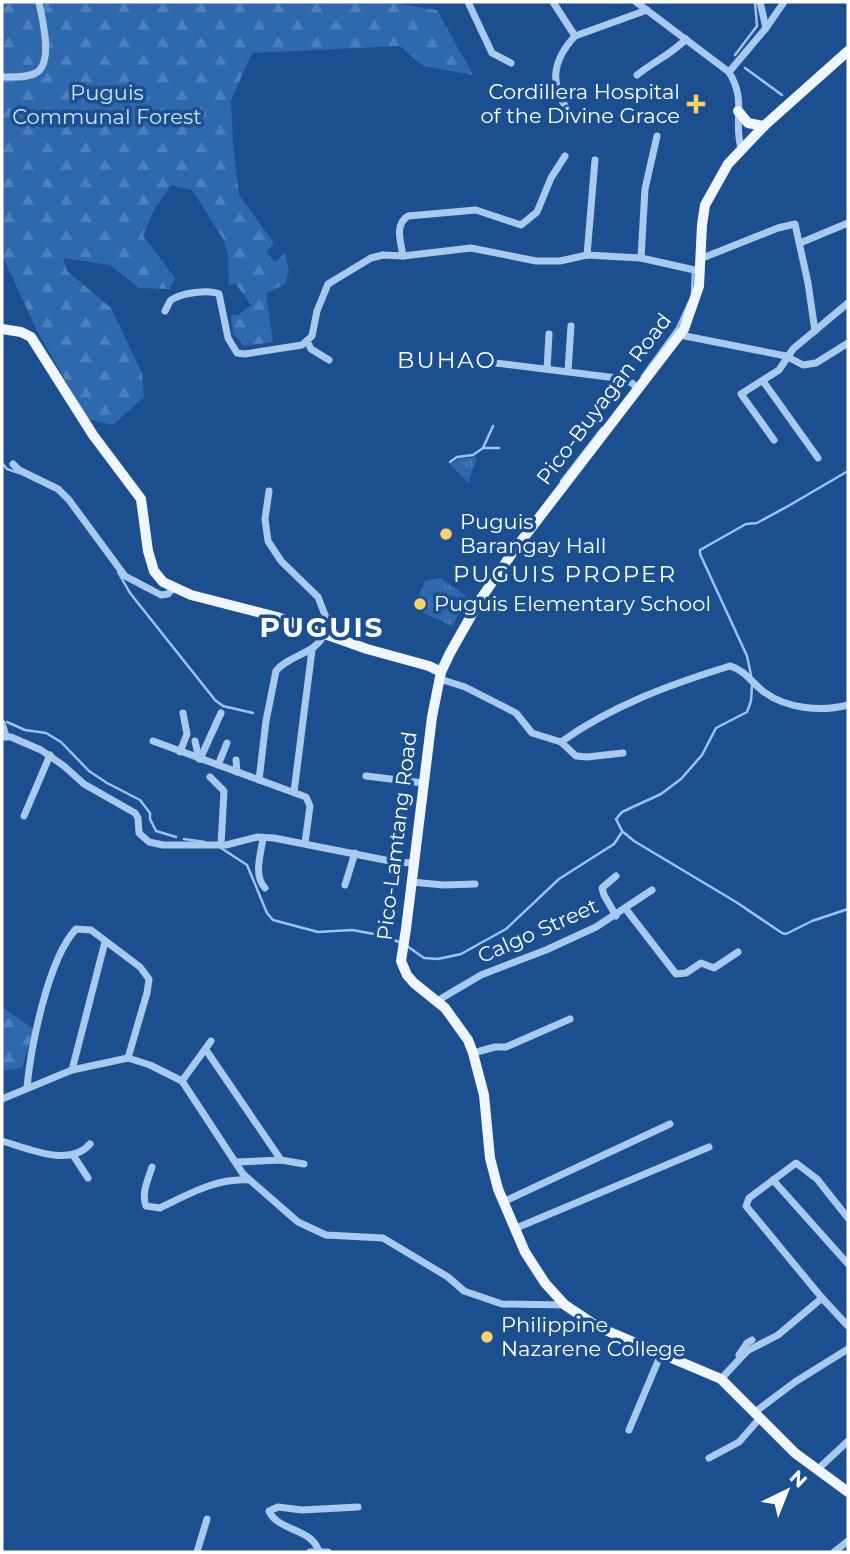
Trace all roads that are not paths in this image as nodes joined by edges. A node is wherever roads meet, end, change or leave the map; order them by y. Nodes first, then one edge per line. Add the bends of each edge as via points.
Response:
1 (39, 2) edge
2 (468, 2) edge
3 (554, 2) edge
4 (636, 2) edge
5 (760, 2) edge
6 (785, 2) edge
7 (647, 10) junction
8 (766, 28) junction
9 (575, 36) junction
10 (686, 39) junction
11 (848, 51) edge
12 (511, 63) dead end
13 (729, 72) junction
14 (637, 75) dead end
15 (2, 77) edge
16 (738, 111) junction
17 (569, 112) dead end
18 (764, 126) junction
19 (657, 136) dead end
20 (741, 148) junction
21 (565, 156) dead end
22 (595, 160) dead end
23 (848, 223) edge
24 (800, 243) junction
25 (587, 255) junction
26 (403, 256) junction
27 (641, 258) junction
28 (700, 259) junction
29 (699, 271) junction
30 (848, 303) edge
31 (165, 311) dead end
32 (570, 326) dead end
33 (2, 329) edge
34 (815, 331) junction
35 (550, 334) dead end
36 (680, 335) junction
37 (307, 341) junction
38 (848, 343) edge
39 (786, 356) junction
40 (329, 360) dead end
41 (495, 363) dead end
42 (547, 369) junction
43 (568, 371) junction
44 (763, 381) junction
45 (635, 386) junction
46 (774, 440) dead end
47 (818, 458) dead end
48 (13, 464) dead end
49 (269, 491) dead end
50 (174, 587) junction
51 (324, 634) junction
52 (334, 638) junction
53 (312, 650) junction
54 (440, 676) junction
55 (848, 705) edge
56 (183, 713) dead end
57 (221, 713) dead end
58 (2, 723) edge
59 (4, 737) edge
60 (153, 741) dead end
61 (195, 741) dead end
62 (561, 742) junction
63 (227, 743) dead end
64 (180, 752) junction
65 (623, 753) dead end
66 (50, 755) junction
67 (200, 759) junction
68 (236, 760) dead end
69 (218, 765) junction
70 (237, 772) junction
71 (366, 776) dead end
72 (210, 777) dead end
73 (259, 780) junction
74 (422, 783) junction
75 (294, 792) junction
76 (24, 816) dead end
77 (263, 838) junction
78 (304, 843) junction
79 (220, 845) junction
80 (355, 853) junction
81 (413, 863) junction
82 (616, 876) dead end
83 (412, 882) junction
84 (475, 884) dead end
85 (345, 886) dead end
86 (265, 888) dead end
87 (652, 890) dead end
88 (625, 908) junction
89 (616, 916) junction
90 (105, 942) junction
91 (738, 952) dead end
92 (437, 1000) junction
93 (570, 1019) dead end
94 (211, 1041) dead end
95 (206, 1050) junction
96 (473, 1053) junction
97 (128, 1058) junction
98 (72, 1070) junction
99 (182, 1082) junction
100 (27, 1087) junction
101 (2, 1099) edge
102 (670, 1125) dead end
103 (2, 1141) edge
104 (90, 1144) dead end
105 (709, 1147) dead end
106 (73, 1155) junction
107 (281, 1160) junction
108 (237, 1162) junction
109 (304, 1164) dead end
110 (152, 1167) dead end
111 (88, 1178) dead end
112 (249, 1180) junction
113 (773, 1180) junction
114 (503, 1202) junction
115 (848, 1218) edge
116 (514, 1229) junction
117 (848, 1264) edge
118 (822, 1298) junction
119 (565, 1305) junction
120 (848, 1326) edge
121 (752, 1340) dead end
122 (848, 1349) edge
123 (661, 1354) junction
124 (733, 1365) junction
125 (721, 1380) junction
126 (757, 1415) junction
127 (629, 1430) dead end
128 (848, 1441) edge
129 (709, 1458) dead end
130 (818, 1469) junction
131 (848, 1492) edge
132 (358, 1507) dead end
133 (207, 1518) dead end
134 (848, 1541) edge
135 (197, 1552) edge
136 (310, 1552) edge
137 (319, 1552) edge
138 (328, 1552) edge
139 (834, 1552) edge

1 - 15 street via 46,38 44,63 37,72
2 - 12 street via 492,53
3 - 9 street
4 - 7 street
5 - 8 street
6 - 8 street
7 - 9 street
7 - 10 street
8 - 13 street
9 - 17 street via 563,50 555,75 558,96
10 - 13 street
10 - 14 street
11 - 18 main road, Pico-Buyagan Road
13 - 16 street via 740,96
16 - 18 main road via 748,123
16 - 20 street
18 - 20 main road, Pico-Buyagan Road
19 - 27 street via 645,189
20 - 28 main road, Pico-Buyagan Road via 706,200
21 - 26 street via 528,221 521,225 468,209 408,216 399,228
22 - 25 street
23 - 24 street
24 - 28 street via 794,224
24 - 34 street
25 - 26 street via 536,261 461,247
25 - 27 street
26 - 37 street via 371,258 328,284
27 - 29 street
28 - 29 main road, Pico-Buyagan Road
29 - 36 main road, Pico-Buyagan Road via 694,305
30 - 34 street
31 - 37 street via 174,299 216,292 230,344 239,354 297,347
32 - 43 street
33 - 50 main road via 31,337 93,435 141,499 154,571
34 - 39 street
35 - 42 street
36 - 39 street
36 - 45 main road, Pico-Buyagan Road
37 - 40 street
38 - 39 street via 810,365
39 - 44 street via 779,370
41 - 42 street
42 - 43 street
43 - 45 street via 617,378
44 - 46 street via 740,397
44 - 47 street
45 - 54 main road, Pico-Buyagan Road via 515,549 467,622
48 - 50 street via 63,495 125,576 162,595
49 - 52 street via 268,541 281,561 318,597
50 - 51 main road
51 - 52 main road
51 - 53 street
52 - 54 main road via 429,666
53 - 73 street via 277,669
53 - 75 street
54 - 62 street via 516,713 532,734
54 - 74 main road, Pico-Lamtang Road
55 - 62 street via 818,709 793,704 768,694 739,668 730,666 648,694
56 - 64 street via 187,734
57 - 67 street
58 - 59 street
59 - 66 street
60 - 64 street
61 - 67 street
62 - 65 street via 580,757
63 - 69 street
64 - 67 street
66 - 76 street
66 - 79 street via 84,784 135,813 139,832 149,842
67 - 69 street
68 - 70 street
69 - 70 street
70 - 73 street
71 - 74 street
72 - 79 street via 224,791
73 - 75 street
74 - 81 main road, Pico-Lamtang Road
75 - 78 street via 310,802
77 - 78 street
77 - 79 street
77 - 86 street via 258,873
78 - 80 street
80 - 81 street
80 - 85 street
81 - 83 main road, Pico-Lamtang Road
82 - 89 street via 602,888
83 - 84 street
83 - 92 main road, Pico-Lamtang Road via 401,961 414,983
87 - 88 street, Calgo Street
88 - 89 street, Calgo Street
88 - 91 street via 676,974 701,963 715,968
89 - 92 street, Calgo Street via 481,975
90 - 97 street via 149,979
90 - 98 street
90 - 100 street via 83,928 67,940 46,995
92 - 96 main road, Pico-Lamtang Road
93 - 96 street via 506,1047
94 - 95 street
95 - 99 street
95 - 107 street
96 - 114 main road, Pico-Lamtang Road via 484,1095 490,1158
97 - 98 street
97 - 99 street
98 - 100 street
99 - 108 street
100 - 101 street
102 - 114 street
103 - 106 street via 54,1155
104 - 106 street
105 - 116 street
106 - 111 street
107 - 108 street
107 - 109 street
108 - 112 street
110 - 112 street via 144,1200 151,1208 211,1184
112 - 119 street via 298,1222 326,1235 383,1238 442,1273 464,1292 502,1304
113 - 115 street via 794,1164 801,1165
113 - 117 street
113 - 118 street via 749,1198 746,1206
114 - 116 main road, Pico-Lamtang Road
116 - 119 main road, Pico-Lamtang Road via 535,1270
118 - 120 street
118 - 124 street
119 - 123 main road, Pico-Lamtang Road via 598,1327
121 - 124 street
122 - 126 street via 795,1382
123 - 125 main road, Pico-Lamtang Road
123 - 127 street
124 - 125 street
125 - 126 main road, Pico-Lamtang Road
126 - 129 street via 739,1442
126 - 130 main road, Pico-Lamtang Road
128 - 130 street
130 - 131 main road, Pico-Lamtang Road
132 - 137 street via 278,1507 269,1511 275,1520 310,1537
133 - 135 street
134 - 139 street
136 - 137 street
137 - 138 street

